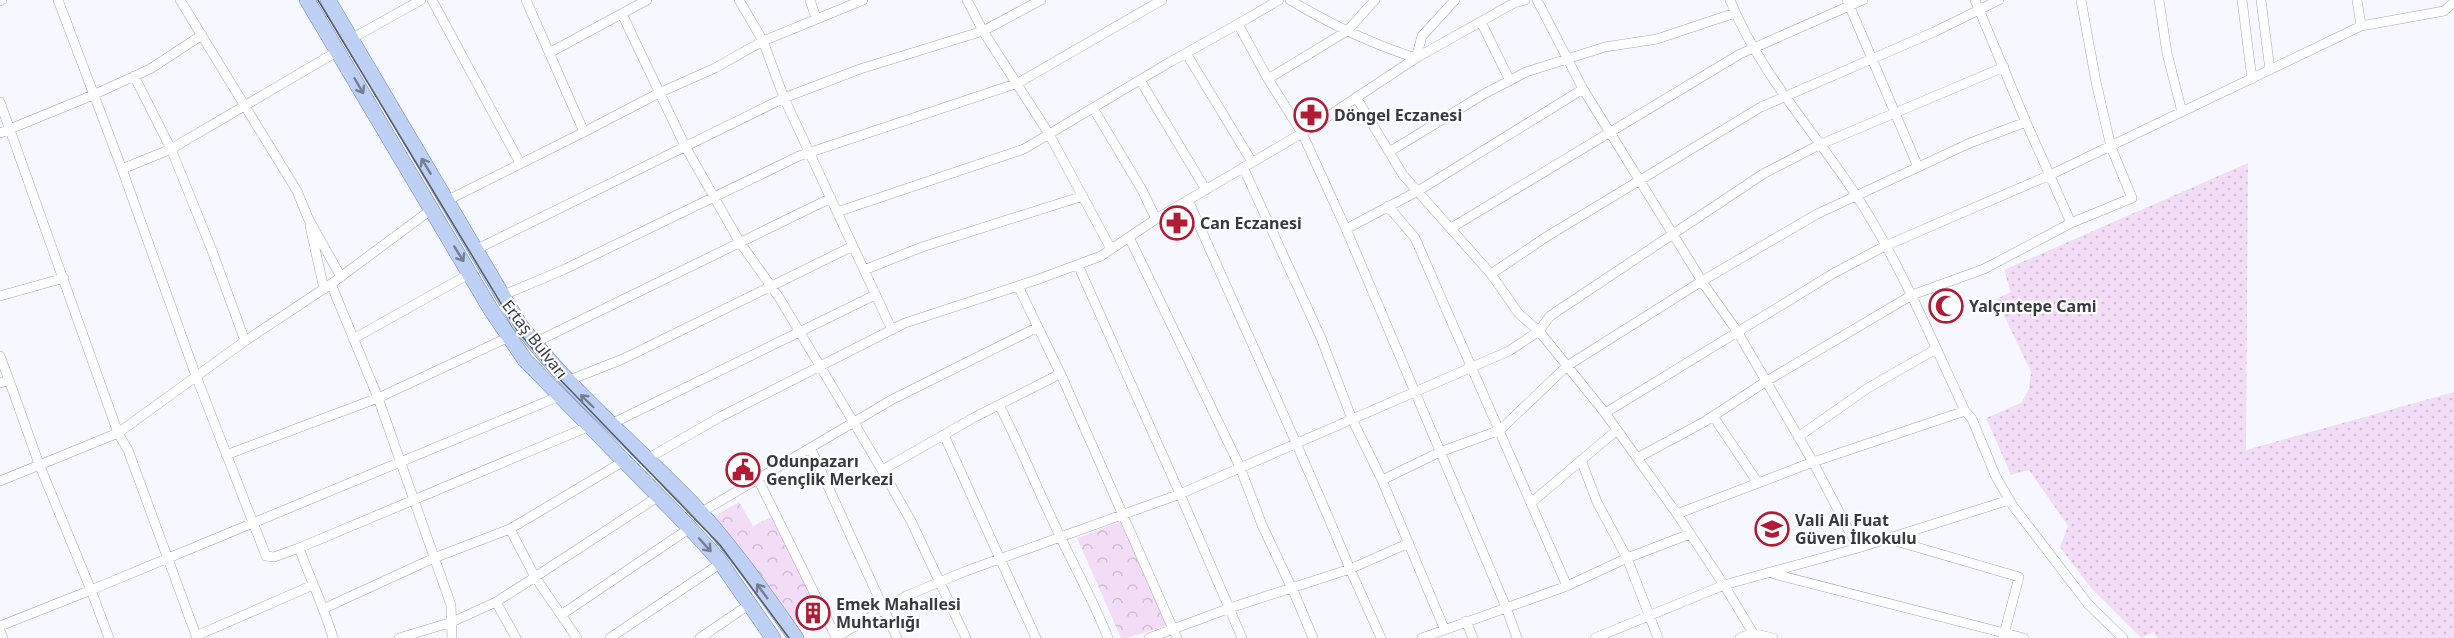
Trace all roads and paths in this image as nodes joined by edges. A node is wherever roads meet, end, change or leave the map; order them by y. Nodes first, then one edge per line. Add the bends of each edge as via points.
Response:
1 (58, 0) edge
2 (180, 0) edge
3 (307, 0) edge
4 (328, 0) edge
5 (421, 0) edge
6 (432, 0) edge
7 (526, 0) edge
8 (647, 0) edge
9 (740, 0) edge
10 (810, 0) edge
11 (863, 0) edge
12 (967, 0) edge
13 (1041, 0) edge
14 (1162, 0) edge
15 (1279, 0) edge
16 (1375, 0) edge
17 (1455, 0) edge
18 (1525, 0) edge
19 (1537, 0) edge
20 (1730, 0) edge
21 (1863, 0) edge
22 (1975, 0) edge
23 (1998, 0) edge
24 (2081, 0) edge
25 (2159, 0) edge
26 (2242, 0) edge
27 (2261, 0) edge
28 (2357, 0) edge
29 (1294, 1) edge
30 (2454, 2) edge
31 (1848, 3) edge
32 (1980, 9) junction
33 (1735, 13) junction
34 (621, 14) junction
35 (816, 18) junction
36 (1481, 22) junction
37 (1238, 24) junction
38 (2361, 26) junction
39 (983, 31) junction
40 (1347, 31) junction
41 (202, 35) junction
42 (351, 39) junction
43 (763, 41) junction
44 (1754, 48) junction
45 (338, 51) junction
46 (549, 53) junction
47 (1186, 53) junction
48 (1416, 58) junction
49 (1568, 58) junction
50 (1872, 60) junction
51 (2004, 67) junction
52 (2270, 70) junction
53 (134, 76) junction
54 (1268, 79) junction
55 (2252, 79) junction
56 (1140, 80) junction
57 (1510, 81) junction
58 (1018, 83) junction
59 (1583, 89) junction
60 (659, 93) junction
61 (93, 95) junction
62 (1356, 97) junction
63 (1787, 97) junction
64 (784, 98) junction
65 (0, 102) edge
66 (244, 107) junction
67 (1093, 108) junction
68 (2182, 112) junction
69 (1896, 113) junction
70 (2026, 122) junction
71 (1610, 131) junction
72 (4, 132) edge
73 (584, 132) junction
74 (1302, 133) junction
75 (1049, 134) junction
76 (1819, 145) junction
77 (685, 146) junction
78 (2111, 147) junction
79 (171, 149) junction
80 (809, 152) junction
81 (1389, 152) junction
82 (520, 163) junction
83 (1248, 165) junction
84 (1918, 167) junction
85 (122, 169) junction
86 (2050, 175) junction
87 (1640, 180) junction
88 (1206, 189) junction
89 (1418, 191) junction
90 (1856, 195) junction
91 (715, 196) junction
92 (1083, 196) junction
93 (831, 198) junction
94 (1188, 200) junction
95 (446, 201) junction
96 (1388, 206) junction
97 (432, 209) junction
98 (837, 212) junction
99 (308, 218) junction
100 (1156, 219) junction
101 (2072, 223) junction
102 (1451, 228) junction
103 (1346, 229) junction
104 (1674, 234) junction
105 (1129, 237) junction
106 (739, 241) junction
107 (853, 246) junction
108 (1885, 246) junction
109 (1111, 249) junction
110 (475, 250) junction
111 (1078, 265) junction
112 (864, 270) junction
113 (471, 273) junction
114 (1491, 274) junction
115 (341, 277) junction
116 (64, 278) junction
117 (1702, 281) junction
118 (328, 286) junction
119 (1018, 286) junction
120 (772, 287) junction
121 (875, 295) junction
122 (0, 296) edge
123 (501, 296) junction
124 (1912, 296) junction
125 (1038, 327) junction
126 (892, 330) junction
127 (1539, 331) junction
128 (800, 332) junction
129 (1737, 332) junction
130 (509, 337) junction
131 (353, 339) junction
132 (245, 341) junction
133 (534, 343) junction
134 (1936, 349) junction
135 (0, 356) edge
136 (819, 366) junction
137 (1567, 366) junction
138 (1473, 368) junction
139 (1060, 374) junction
140 (196, 376) junction
141 (567, 381) junction
142 (4, 382) edge
143 (1765, 382) junction
144 (1413, 391) junction
145 (560, 396) junction
146 (378, 398) junction
147 (999, 405) junction
148 (1965, 411) junction
149 (1605, 413) junction
150 (1713, 416) junction
151 (1352, 419) junction
152 (854, 422) junction
153 (611, 424) junction
154 (590, 426) junction
155 (1500, 430) junction
156 (1617, 430) junction
157 (118, 433) junction
158 (944, 435) junction
159 (1798, 437) junction
160 (1295, 444) junction
161 (811, 449) junction
162 (1440, 452) junction
163 (226, 455) junction
164 (1639, 457) junction
165 (647, 459) junction
166 (624, 460) junction
167 (1581, 460) junction
168 (1813, 462) junction
169 (401, 463) junction
170 (39, 464) junction
171 (1240, 467) junction
172 (882, 470) junction
173 (758, 479) junction
174 (1382, 480) junction
175 (0, 481) edge
176 (1758, 483) junction
177 (1180, 494) junction
178 (659, 496) junction
179 (2009, 500) junction
180 (413, 501) junction
181 (1532, 502) junction
182 (700, 513) junction
183 (1123, 513) junction
184 (1677, 514) junction
185 (252, 523) junction
186 (690, 528) junction
187 (510, 529) junction
188 (1690, 534) junction
189 (1060, 537) junction
190 (1888, 539) junction
191 (1409, 543) junction
192 (299, 548) junction
193 (1858, 548) junction
194 (434, 558) junction
195 (1627, 558) junction
196 (168, 559) junction
197 (1000, 559) junction
198 (721, 563) junction
199 (1350, 569) junction
200 (1771, 573) junction
201 (536, 577) junction
202 (940, 582) junction
203 (313, 585) junction
204 (1724, 585) junction
205 (1567, 586) junction
206 (1292, 588) junction
207 (91, 590) junction
208 (496, 602) junction
209 (750, 604) junction
210 (1506, 607) junction
211 (325, 608) junction
212 (1230, 608) junction
213 (883, 609) junction
214 (561, 615) junction
215 (1648, 615) junction
216 (1466, 621) junction
217 (452, 622) junction
218 (0, 626) edge
219 (1444, 628) junction
220 (0, 631) edge
221 (1175, 634) edge
222 (1754, 635) edge
223 (2004, 635) edge
224 (197, 637) edge
225 (3, 638) edge
226 (109, 638) edge
227 (333, 638) edge
228 (399, 638) edge
229 (453, 638) edge
230 (516, 638) edge
231 (577, 638) edge
232 (610, 638) edge
233 (700, 638) edge
234 (773, 638) edge
235 (796, 638) edge
236 (836, 638) edge
237 (897, 638) edge
238 (966, 638) edge
239 (1036, 638) edge
240 (1108, 638) edge
241 (1149, 638) edge
242 (1242, 638) edge
243 (1313, 638) edge
244 (1381, 638) edge
245 (1422, 638) edge
246 (1473, 638) edge
247 (1517, 638) edge
248 (1595, 638) edge
249 (1658, 638) edge
250 (1740, 638) edge
251 (1773, 638) edge
252 (2024, 638) edge
253 (2123, 638) edge

1 - 61 street
2 - 41 street
3 - 45 main road, Ertaş Bulvarı
4 - 42 main road, Ertaş Bulvarı
5 - 42 street
6 - 82 street
7 - 46 street
8 - 34 street
9 - 43 street
10 - 35 street
11 - 35 street
12 - 39 street
13 - 39 street
14 - 58 street
15 - 37 street
16 - 40 street
17 - 48 street via 1422,36
18 - 36 street
19 - 49 street
20 - 33 street
21 - 31 street
22 - 32 street
23 - 32 street
24 - 78 street
25 - 68 street
26 - 55 street
27 - 52 street
28 - 38 street
29 - 40 street
30 - 38 street via 2444,11
31 - 44 street
31 - 50 street
32 - 50 street
32 - 51 street
33 - 44 street
33 - 49 street via 1657,39 1605,47
34 - 46 street
34 - 60 street
35 - 43 street
36 - 48 street
36 - 57 street
37 - 47 street
37 - 54 street
38 - 52 street
39 - 58 street
39 - 64 street
40 - 48 street
40 - 54 street
41 - 53 street
41 - 66 street
95 -> 42 main road, Ertaş Bulvarı
43 - 60 street
43 - 64 street
44 - 63 street
44 - 71 street
45 - 66 street
45 -> 97 main road, Ertaş Bulvarı
46 - 73 street
47 - 56 street
47 - 83 street
48 - 62 street
49 - 57 street
49 - 59 street
50 - 63 street
50 - 69 street
51 - 69 street
51 - 70 street
52 - 55 street
53 - 61 street
53 - 79 street
54 - 74 street
55 - 68 street
56 - 67 street
56 - 88 street
57 - 81 street
58 - 75 street
58 - 80 street
59 - 71 street
59 - 89 street
60 - 73 street
60 - 77 street
61 - 72 street
61 - 85 street
62 - 74 street
62 - 81 street
63 - 76 street
63 - 87 street via 1761,107
64 - 77 street
64 - 80 street
65 - 72 street
66 - 79 street
66 - 99 street via 297,191
67 - 75 street
67 - 100 street
68 - 78 street
69 - 76 street
69 - 84 street
70 - 84 street
70 - 86 street
71 - 87 street
71 - 102 street
72 - 116 street
73 - 82 street
74 - 83 street
74 - 103 street
75 - 92 street
75 - 98 street via 1024,149
76 - 90 street
76 - 104 street via 1763,174
77 - 91 street
77 - 110 street
78 - 86 street
78 - 101 street via 2132,198
79 - 85 street
79 - 132 street
80 - 91 street
80 - 93 street
81 - 89 street
82 - 95 street
83 - 88 street
83 - 151 street
84 - 90 street
85 - 140 street
86 - 101 street
86 - 108 street
87 - 104 street
87 - 114 street
88 - 94 street
89 - 96 street
89 - 102 street
90 - 108 street
90 - 117 street
91 - 106 street
91 - 123 street
92 - 109 street
92 - 112 street via 922,247
93 - 98 street
93 - 106 street
94 - 100 street
94 - 160 street
95 - 110 main road, Ertaş Bulvarı
96 - 103 street
96 - 138 street via 1415,238
97 -> 113 main road, Ertaş Bulvarı
97 - 115 street
98 - 107 street
99 - 115 street
99 - 118 street
100 - 105 street
101 - 124 street via 1984,269
102 - 114 street
103 - 144 street
104 - 117 street
104 - 127 street via 1550,316
105 - 109 street
105 - 171 street
106 - 120 street
106 - 133 street
107 - 112 street
107 - 120 street
108 - 124 street
108 - 129 street
109 - 111 street
110 - 123 main road, Ertaş Bulvarı
111 - 119 street
111 - 177 street
112 - 121 street
113 - 130 main road, Ertaş Bulvarı
113 - 131 street
114 - 127 street via 1519,314
115 - 118 street
116 - 122 street
116 - 157 street
117 - 129 street
117 - 137 street
118 - 131 street
118 - 132 street
119 - 125 street
119 - 126 street
120 - 128 street
120 - 141 street via 623,359
121 - 126 street
121 - 128 street
123 - 133 main road, Ertaş Bulvarı
124 - 134 street
124 - 143 street
125 - 139 street
125 - 152 street
126 - 136 street
127 - 137 street
127 - 138 street
128 - 136 street
128 - 153 street
129 - 143 street
129 - 149 street
130 - 145 main road, Ertaş Bulvarı
130 - 146 street
131 - 146 street
132 - 140 street
133 - 141 main road, Ertaş Bulvarı
134 - 148 street
134 - 159 street via 1868,388
135 - 142 street
136 - 152 street
136 - 165 street
137 - 149 street
137 - 155 street
138 - 144 street
138 - 155 street
139 - 147 street
139 - 183 street
140 - 157 street
140 - 163 street
153 -> 141 main road, Ertaş Bulvarı
142 - 170 street
143 - 150 street
143 - 159 street
144 - 151 street
144 - 162 street
145 - 154 main road, Ertaş Bulvarı
145 - 169 street
146 - 163 street
146 - 169 street
147 - 158 street
147 - 189 street
148 - 168 street
148 - 179 street
149 - 156 street
150 - 164 street
150 - 176 street
151 - 160 street
151 - 174 street
152 - 161 street
152 - 172 street
153 - 165 main road, Ertaş Bulvarı
154 - 166 main road, Ertaş Bulvarı
154 - 180 street
155 - 162 street
155 - 181 street
156 - 164 street
156 - 167 street
157 - 170 street
157 - 196 street via 128,450
158 - 172 street
158 - 197 street
159 - 168 street
160 - 171 street
160 - 199 street
161 - 173 street
161 - 213 street
162 - 174 street
162 - 210 street
163 - 185 street
164 - 184 street
165 - 182 main road, Ertaş Bulvarı
166 - 178 main road, Ertaş Bulvarı
166 - 187 street
167 - 181 street
167 - 195 street via 1597,502
168 - 176 street
168 - 193 street
169 - 180 street
169 - 185 street
170 - 175 street
170 - 207 street
171 - 177 street
171 - 206 street
172 - 202 street
173 - 182 street
173 - 236 street
174 - 191 street
176 - 184 street
177 - 183 street
177 - 212 street
178 - 186 main road, Ertaş Bulvarı
178 - 201 street
179 - 190 street
179 - 253 street via 2088,604
180 - 192 street
180 - 194 street
181 - 205 street
235 -> 182 main road, Ertaş Bulvarı
183 - 189 street
183 - 221 street
184 - 188 street
185 - 192 street via 266,556
185 - 196 street
186 -> 198 main road, Ertaş Bulvarı
186 - 214 street
187 - 194 street
187 - 201 street
188 - 195 street
188 - 204 street
189 - 197 street
189 - 240 street
190 - 193 street
190 - 223 street via 2019,577
191 - 199 street
191 - 219 street
192 - 203 street
193 - 200 street
194 - 211 street
194 - 217 street via 451,605
195 - 205 street
195 - 215 street
196 - 207 street
196 - 224 street
197 - 202 street
197 - 239 street
198 - 209 main road, Ertaş Bulvarı
198 - 232 street
199 - 206 street
199 - 244 street
200 - 204 street
200 - 223 street
201 - 208 street
201 - 214 street
202 - 213 street
202 - 238 street
203 - 211 street
203 - 224 street
204 - 215 street
204 - 222 street
205 - 210 street
206 - 212 street
206 - 243 street
207 - 218 street
207 - 226 street
208 - 217 street
208 - 230 street
209 - 233 street
209 - 234 main road, Ertaş Bulvarı
210 - 216 street
210 - 247 street
211 - 227 street
212 - 221 street
212 - 242 street
213 - 236 street
213 - 237 street
214 - 231 street
215 - 248 street
215 - 249 street
216 - 219 street
216 - 246 street
217 - 228 street
217 - 229 street
219 - 245 street
220 - 225 street
221 - 241 street
222 - 250 street
222 - 251 street
223 - 252 street

